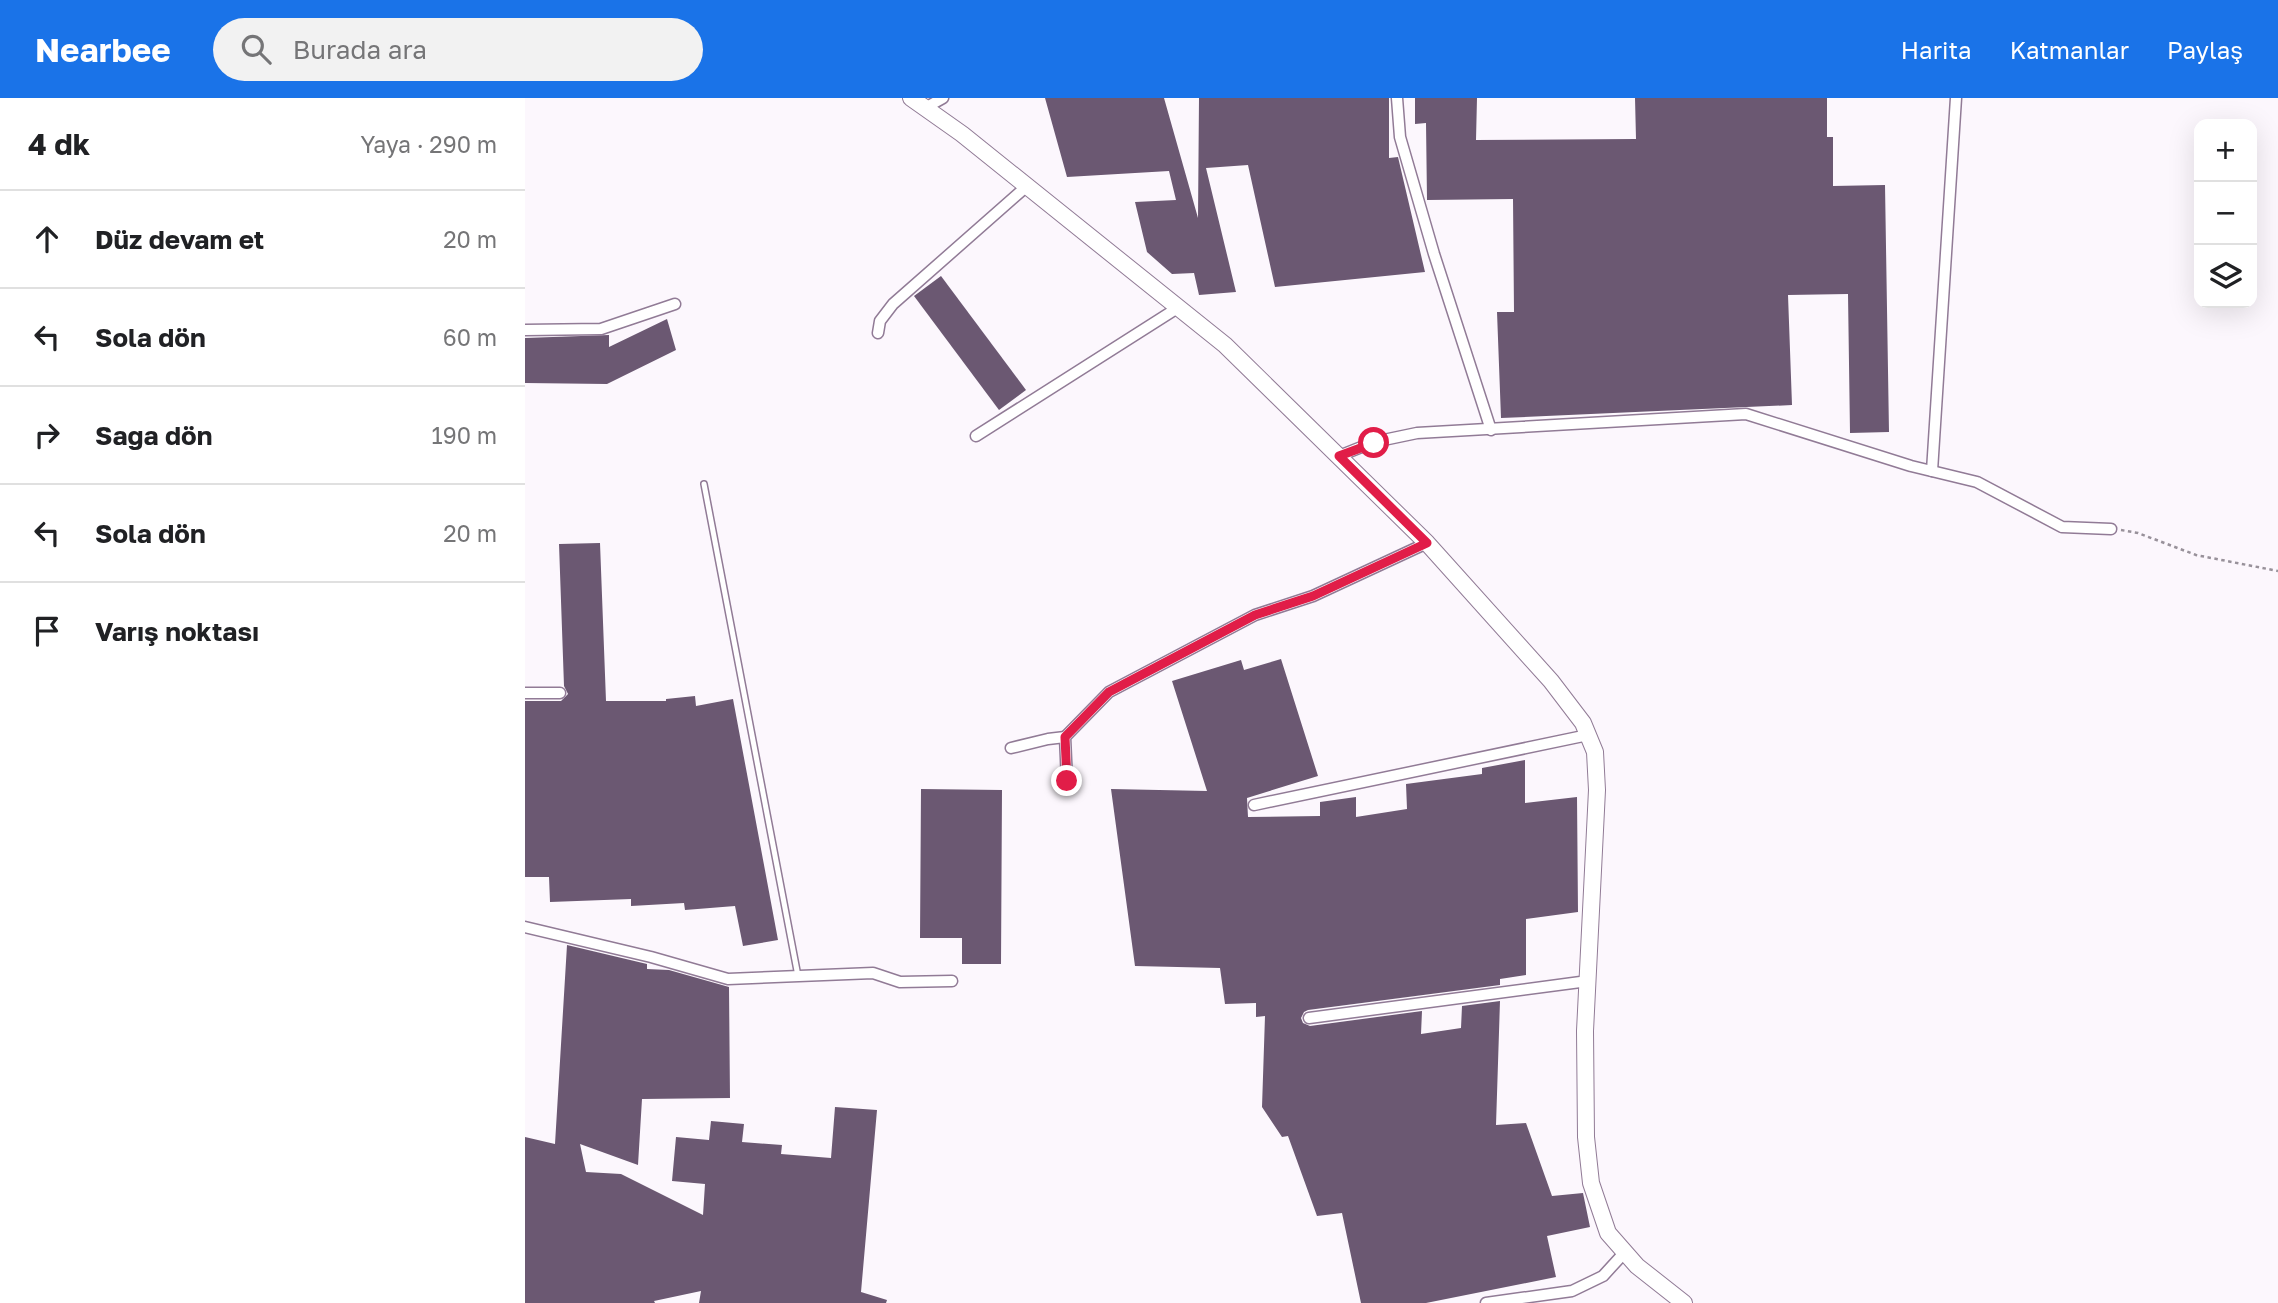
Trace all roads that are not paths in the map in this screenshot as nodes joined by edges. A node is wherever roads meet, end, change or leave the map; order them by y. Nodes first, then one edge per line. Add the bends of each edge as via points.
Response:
1 (911, 98) edge
2 (943, 98) edge
3 (1397, 98) edge
4 (1956, 98) edge
5 (925, 108) junction
6 (1027, 186) junction
7 (675, 304) dead end
8 (1179, 307) junction
9 (525, 330) edge
10 (878, 333) dead end
11 (1491, 430) junction
12 (976, 436) dead end
13 (1339, 456) junction
14 (1932, 471) junction
15 (704, 484) dead end
16 (2111, 529) road end
17 (1427, 543) junction
18 (525, 693) edge
19 (560, 693) dead end
20 (1588, 735) junction
21 (1065, 737) junction
22 (1011, 748) dead end
23 (1067, 781) dead end
24 (1254, 805) dead end
25 (525, 927) edge
26 (798, 976) junction
27 (953, 981) dead end
28 (1588, 981) junction
29 (1309, 1018) dead end
30 (1625, 1252) junction
31 (1486, 1303) edge
32 (1684, 1303) edge

1 - 5 street
2 - 5 street
3 - 11 street via 1400,137
4 - 14 street
5 - 6 street
6 - 8 street
6 - 10 street via 893,304 880,321
7 - 9 street via 601,330
8 - 12 street
8 - 13 street via 1225,345
11 - 13 street via 1417,433
11 - 14 street via 1746,414
13 - 17 street
14 - 16 street via 1977,482 2062,527
15 - 26 lane
17 - 20 street via 1551,681
17 - 21 street via 1313,596 1255,615 1109,692
18 - 19 street
20 - 24 street
20 - 28 street via 1595,752 1597,790
21 - 22 street
21 - 23 street
25 - 26 street via 728,979
26 - 27 street via 873,973 900,982
28 - 29 street
28 - 30 street via 1586,1137 1591,1183 1608,1233
30 - 31 street via 1603,1276 1572,1291
30 - 32 street

